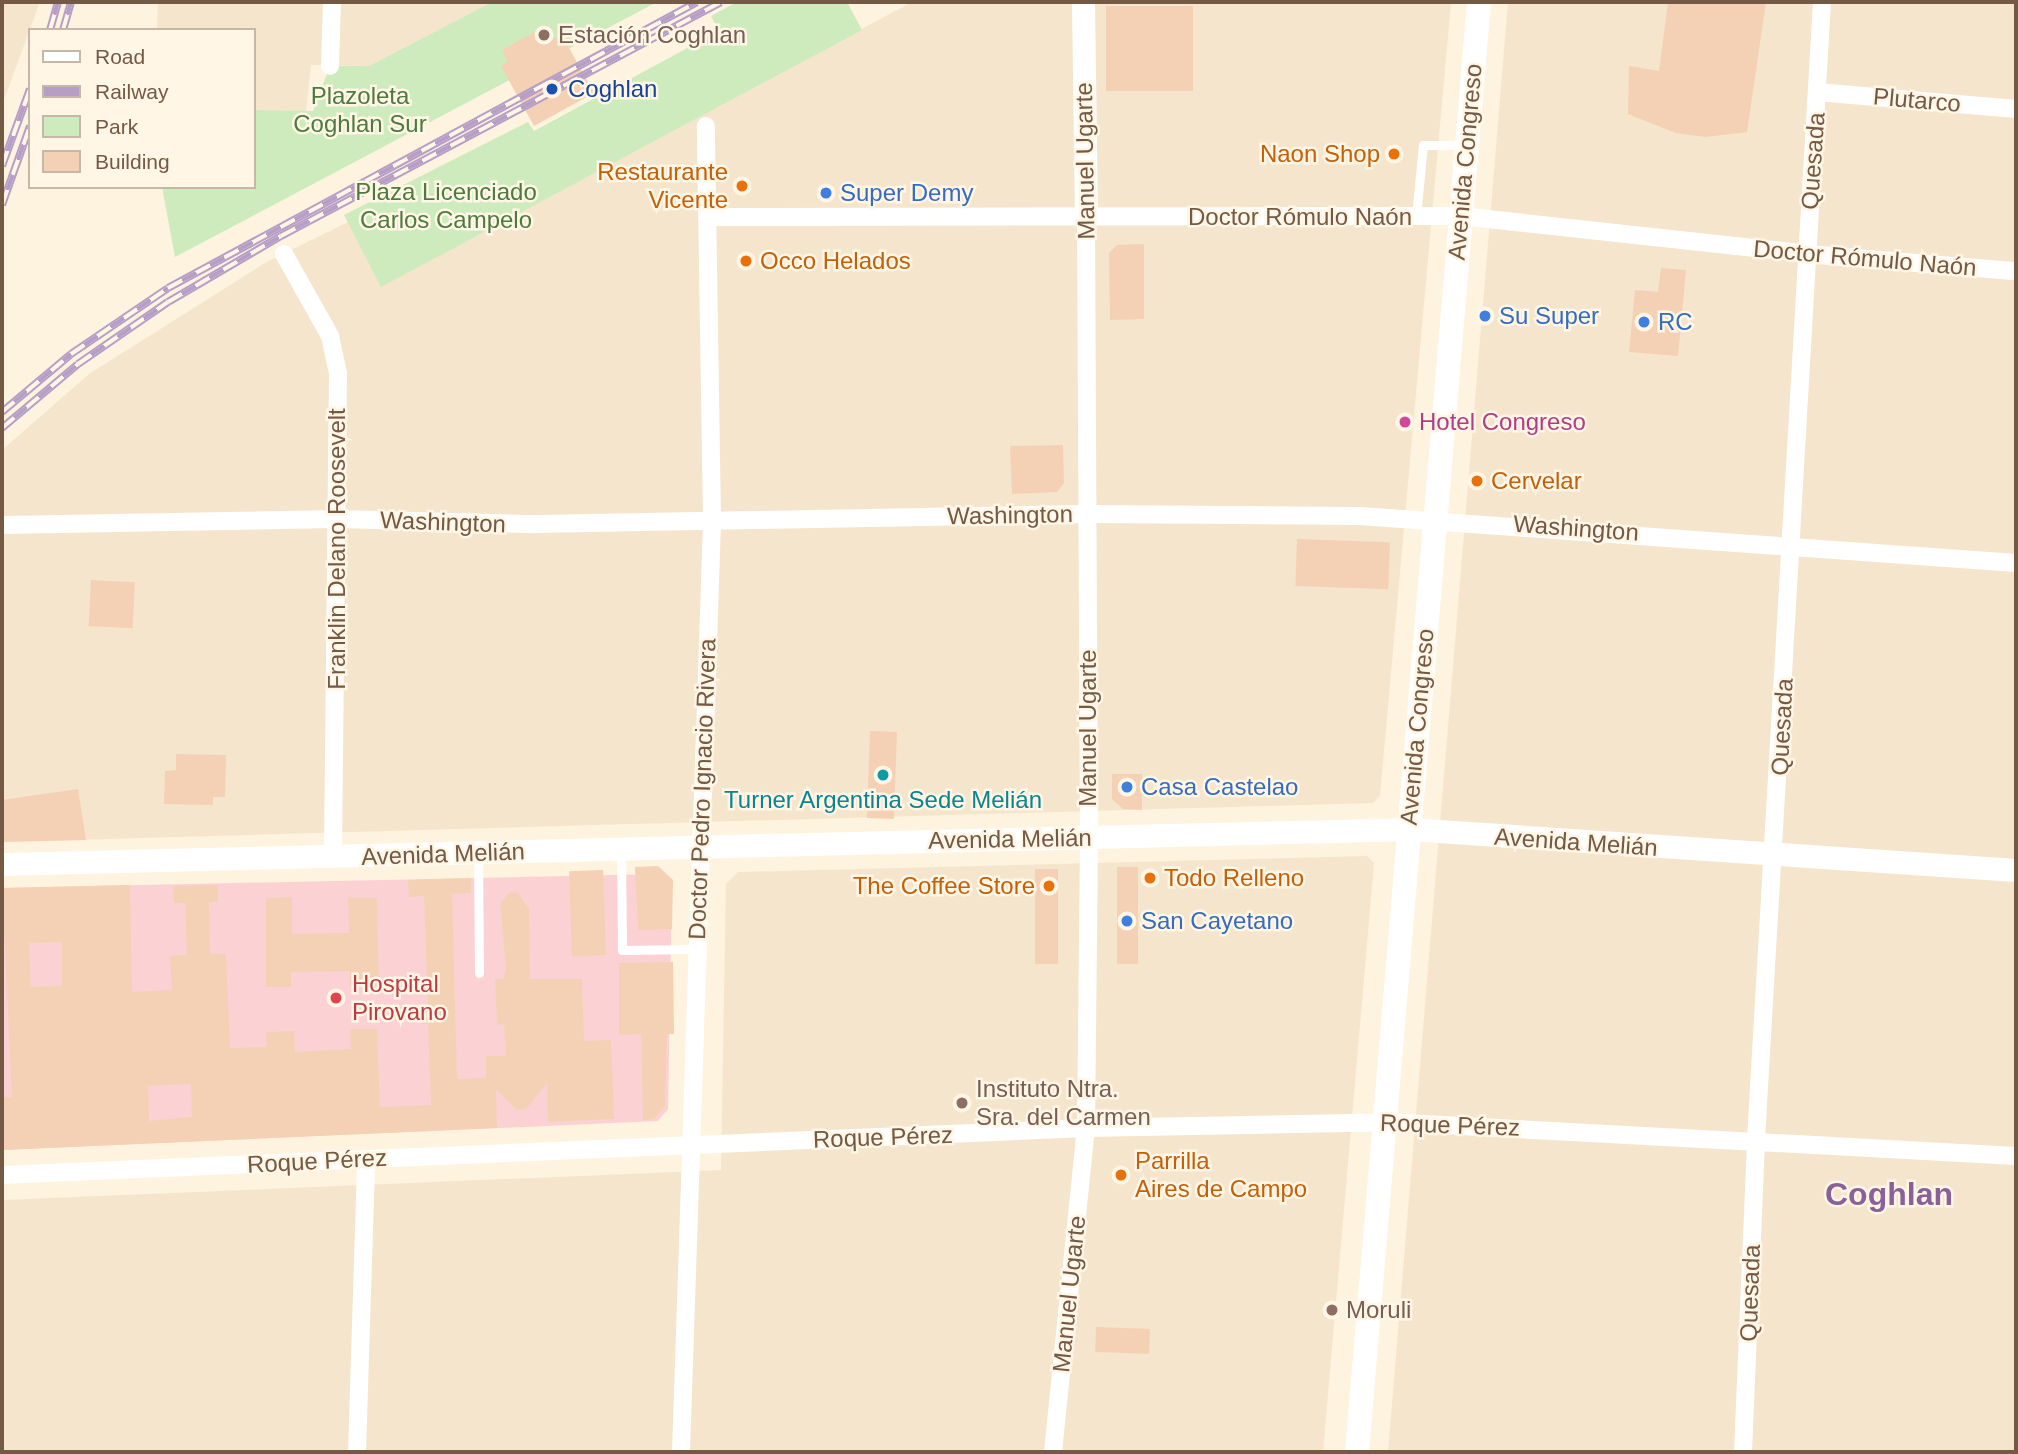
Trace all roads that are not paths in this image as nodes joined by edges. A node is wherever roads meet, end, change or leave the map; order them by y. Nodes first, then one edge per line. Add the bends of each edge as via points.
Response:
1 (332, 2) edge
2 (1083, 2) edge
3 (1479, 2) edge
4 (1822, 2) edge
5 (330, 66) dead end
6 (1817, 92) junction
7 (2016, 109) edge
8 (706, 126) dead end
9 (1466, 145) junction
10 (1416, 216) junction
11 (1461, 216) junction
12 (708, 217) junction
13 (1086, 219) junction
14 (284, 254) dead end
15 (1807, 254) junction
16 (2016, 271) edge
17 (1087, 514) junction
18 (1435, 518) junction
19 (339, 519) junction
20 (712, 520) junction
21 (2, 525) edge
22 (1792, 544) junction
23 (2016, 563) edge
24 (1409, 829) junction
25 (1090, 837) junction
26 (699, 846) junction
27 (621, 849) junction
28 (478, 853) junction
29 (333, 857) junction
30 (1774, 857) junction
31 (2, 864) edge
32 (2016, 870) edge
33 (697, 949) junction
34 (479, 973) dead end
35 (1387, 1122) junction
36 (1086, 1128) junction
37 (1756, 1139) junction
38 (693, 1145) junction
39 (2016, 1156) edge
40 (366, 1159) junction
41 (2, 1175) edge
42 (357, 1452) edge
43 (681, 1452) edge
44 (1053, 1452) edge
45 (1357, 1452) edge
46 (1743, 1452) edge

1 - 5 street
2 - 13 street, Manuel Ugarte
3 - 9 main road, Avenida Congreso
4 - 6 street, Quesada
6 - 7 street, Plutarco
6 - 15 street, Quesada
8 - 12 street, Doctor Pedro Ignacio Rivera
9 - 10 lane via 1423,145
9 - 11 main road, Avenida Congreso
10 - 11 street, Doctor Rómulo Naón
10 - 13 street, Doctor Rómulo Naón
11 - 15 street, Doctor Rómulo Naón
11 - 18 main road, Avenida Congreso
12 - 13 street, Doctor Rómulo Naón
12 - 20 street, Doctor Pedro Ignacio Rivera
13 - 17 street, Manuel Ugarte
14 - 19 street, Franklin Delano Roosevelt via 335,352
15 - 16 street, Doctor Rómulo Naón
15 - 22 street, Quesada
17 - 18 street, Washington
17 - 20 street, Washington
17 - 25 street, Manuel Ugarte
18 - 22 street, Washington
18 - 24 main road, Avenida Congreso
19 - 20 street, Washington via 536,524
19 - 21 street, Washington
19 - 29 street, Franklin Delano Roosevelt
20 - 26 street, Doctor Pedro Ignacio Rivera
22 - 23 street, Washington
22 - 30 street, Quesada
24 - 25 street, Avenida Melián
24 - 30 street, Avenida Melián
24 - 35 main road, Avenida Congreso
25 - 26 street, Avenida Melián
25 - 36 street, Manuel Ugarte
26 - 27 street, Avenida Melián
26 - 33 street, Doctor Pedro Ignacio Rivera
27 - 28 street, Avenida Melián
27 - 33 lane via 622,950
28 - 29 street, Avenida Melián
28 - 34 lane
29 - 31 street, Avenida Melián
30 - 32 street, Avenida Melián
30 - 37 street, Quesada
33 - 38 street, Doctor Pedro Ignacio Rivera
35 - 36 street, Roque Pérez
35 - 37 street, Roque Pérez
35 - 45 main road, Avenida Congreso
36 - 38 street, Roque Pérez
36 - 44 street, Manuel Ugarte
37 - 39 street, Roque Pérez
37 - 46 street, Quesada
38 - 40 street, Roque Pérez
38 - 43 street, Doctor Pedro Ignacio Rivera
40 - 41 street, Roque Pérez
40 - 42 street

